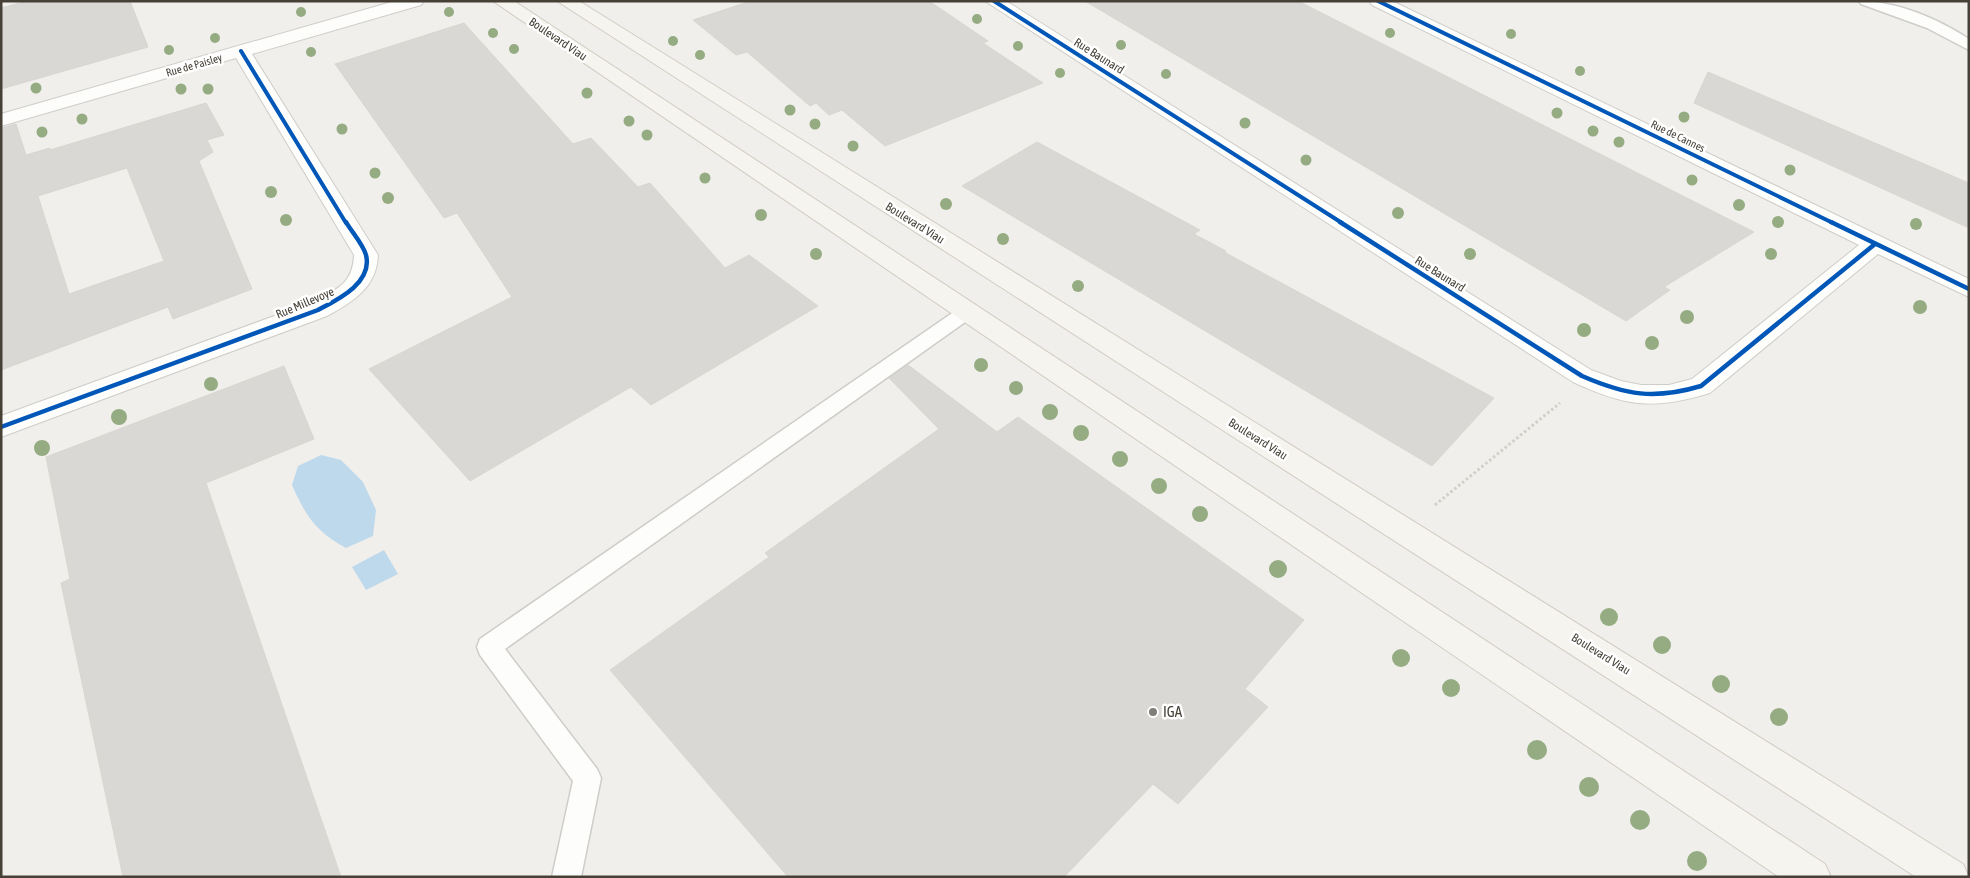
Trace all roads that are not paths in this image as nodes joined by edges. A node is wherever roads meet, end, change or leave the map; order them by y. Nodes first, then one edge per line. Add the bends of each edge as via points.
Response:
1 (415, 1) edge
2 (502, 1) edge
3 (566, 1) edge
4 (994, 1) edge
5 (1378, 1) edge
6 (1866, 1) edge
7 (1969, 46) edge
8 (240, 51) junction
9 (1, 120) edge
10 (1875, 244) junction
11 (1969, 289) edge
12 (968, 311) junction
13 (1, 427) edge
14 (566, 877) edge
15 (1812, 877) edge
16 (1950, 877) edge

1 - 8 street, Rue de Paisley
2 - 12 main road, Boulevard Viau
3 - 16 main road, Boulevard Viau
4 - 10 street, Rue Baunard via 1582,376 1609,388 1643,396 1674,395 1701,386
5 - 10 street, Rue de Cannes
6 - 7 lane via 1950,32
8 - 9 street, Rue de Paisley
8 - 13 street, Rue Millevoye via 366,255 367,270 341,298 318,310
10 - 11 street, Rue de Cannes
12 - 14 lane via 489,647 587,778
12 - 15 main road, Boulevard Viau

